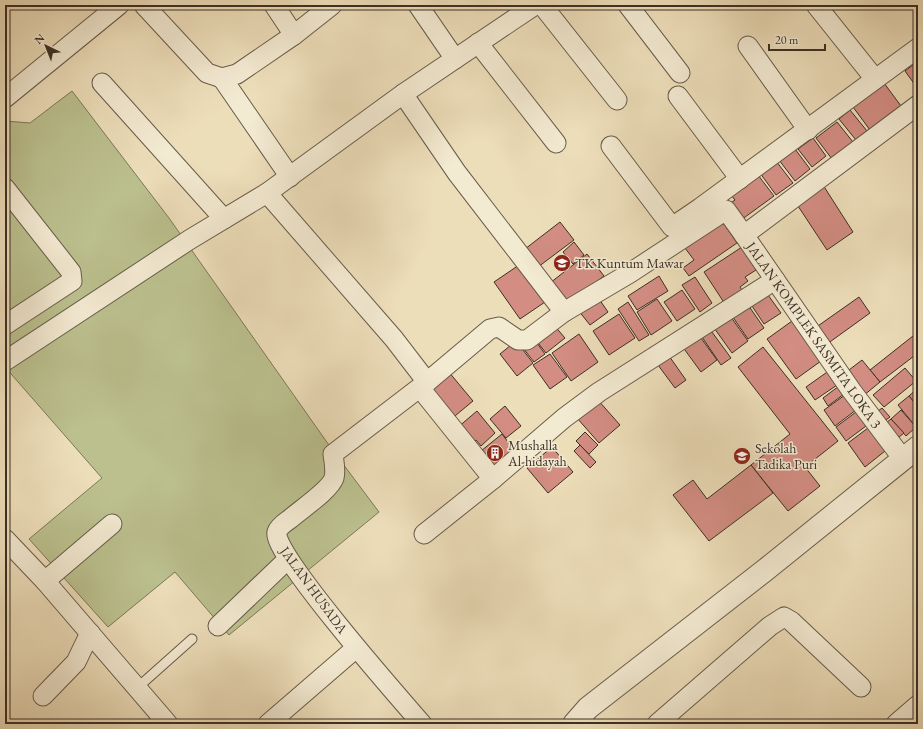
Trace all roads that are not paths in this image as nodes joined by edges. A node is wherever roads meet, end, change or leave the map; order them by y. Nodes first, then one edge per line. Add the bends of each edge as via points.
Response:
1 (119, 5) edge
2 (144, 5) edge
3 (274, 5) edge
4 (332, 5) edge
5 (418, 5) edge
6 (535, 5) edge
7 (542, 5) edge
8 (628, 5) edge
9 (816, 5) edge
10 (294, 35) junction
11 (478, 43) junction
12 (748, 46) dead end
13 (918, 48) edge
14 (455, 59) junction
15 (680, 73) dead end
16 (229, 76) junction
17 (875, 79) junction
18 (102, 83) dead end
19 (403, 94) junction
20 (678, 96) dead end
21 (5, 98) edge
22 (617, 100) dead end
23 (918, 105) edge
24 (808, 130) junction
25 (556, 143) dead end
26 (611, 146) dead end
27 (290, 177) junction
28 (740, 179) junction
29 (267, 193) junction
30 (8, 197) edge
31 (224, 220) junction
32 (744, 235) junction
33 (775, 280) junction
34 (564, 312) junction
35 (5, 325) edge
36 (5, 361) edge
37 (423, 385) junction
38 (910, 453) edge
39 (493, 479) junction
40 (112, 524) dead end
41 (424, 534) dead end
42 (5, 539) edge
43 (288, 559) junction
44 (45, 581) junction
45 (218, 626) dead end
46 (90, 633) junction
47 (192, 639) dead end
48 (356, 648) junction
49 (861, 687) dead end
50 (136, 688) junction
51 (43, 696) dead end
52 (918, 705) edge
53 (577, 722) edge
54 (168, 724) edge
55 (268, 724) edge
56 (422, 724) edge
57 (656, 724) edge
58 (896, 724) edge

1 - 21 street
2 - 16 street via 207,73
3 - 10 street
4 - 10 street
5 - 14 street
6 - 11 street
7 - 22 street
8 - 15 street
9 - 17 street
10 - 16 street
11 - 14 street
11 - 25 street
12 - 24 street
13 - 17 street
14 - 19 street
16 - 27 street
17 - 24 street
18 - 31 street
19 - 27 street
19 - 34 street via 457,173
20 - 28 street
23 - 32 street
24 - 28 street
26 - 28 street via 672,227
27 - 29 street
29 - 31 street
29 - 37 street via 394,339
30 - 35 street via 71,272 72,281
31 - 36 street via 188,240
32 - 33 street, JALAN KOMPLEK SASMITA LOKA 3
32 - 34 street, JALAN KOMPLEK SASMITA LOKA 3 via 726,210 630,273
33 - 38 street, JALAN KOMPLEK SASMITA LOKA 3 via 851,390
33 - 39 street via 599,392 564,418
34 - 37 street via 527,340 518,340 499,327 490,329
37 - 39 street
37 - 43 street, JALAN HUSADA via 333,454 333,480 277,532 277,538
38 - 53 street via 588,708
39 - 41 street
40 - 44 street
42 - 44 street
43 - 45 street
43 - 48 street, JALAN HUSADA
44 - 46 street
46 - 50 street
46 - 51 street via 76,662
47 - 50 lane
48 - 55 street
48 - 56 street, JALAN HUSADA
49 - 57 street via 784,617 770,626
50 - 54 street
52 - 58 street

